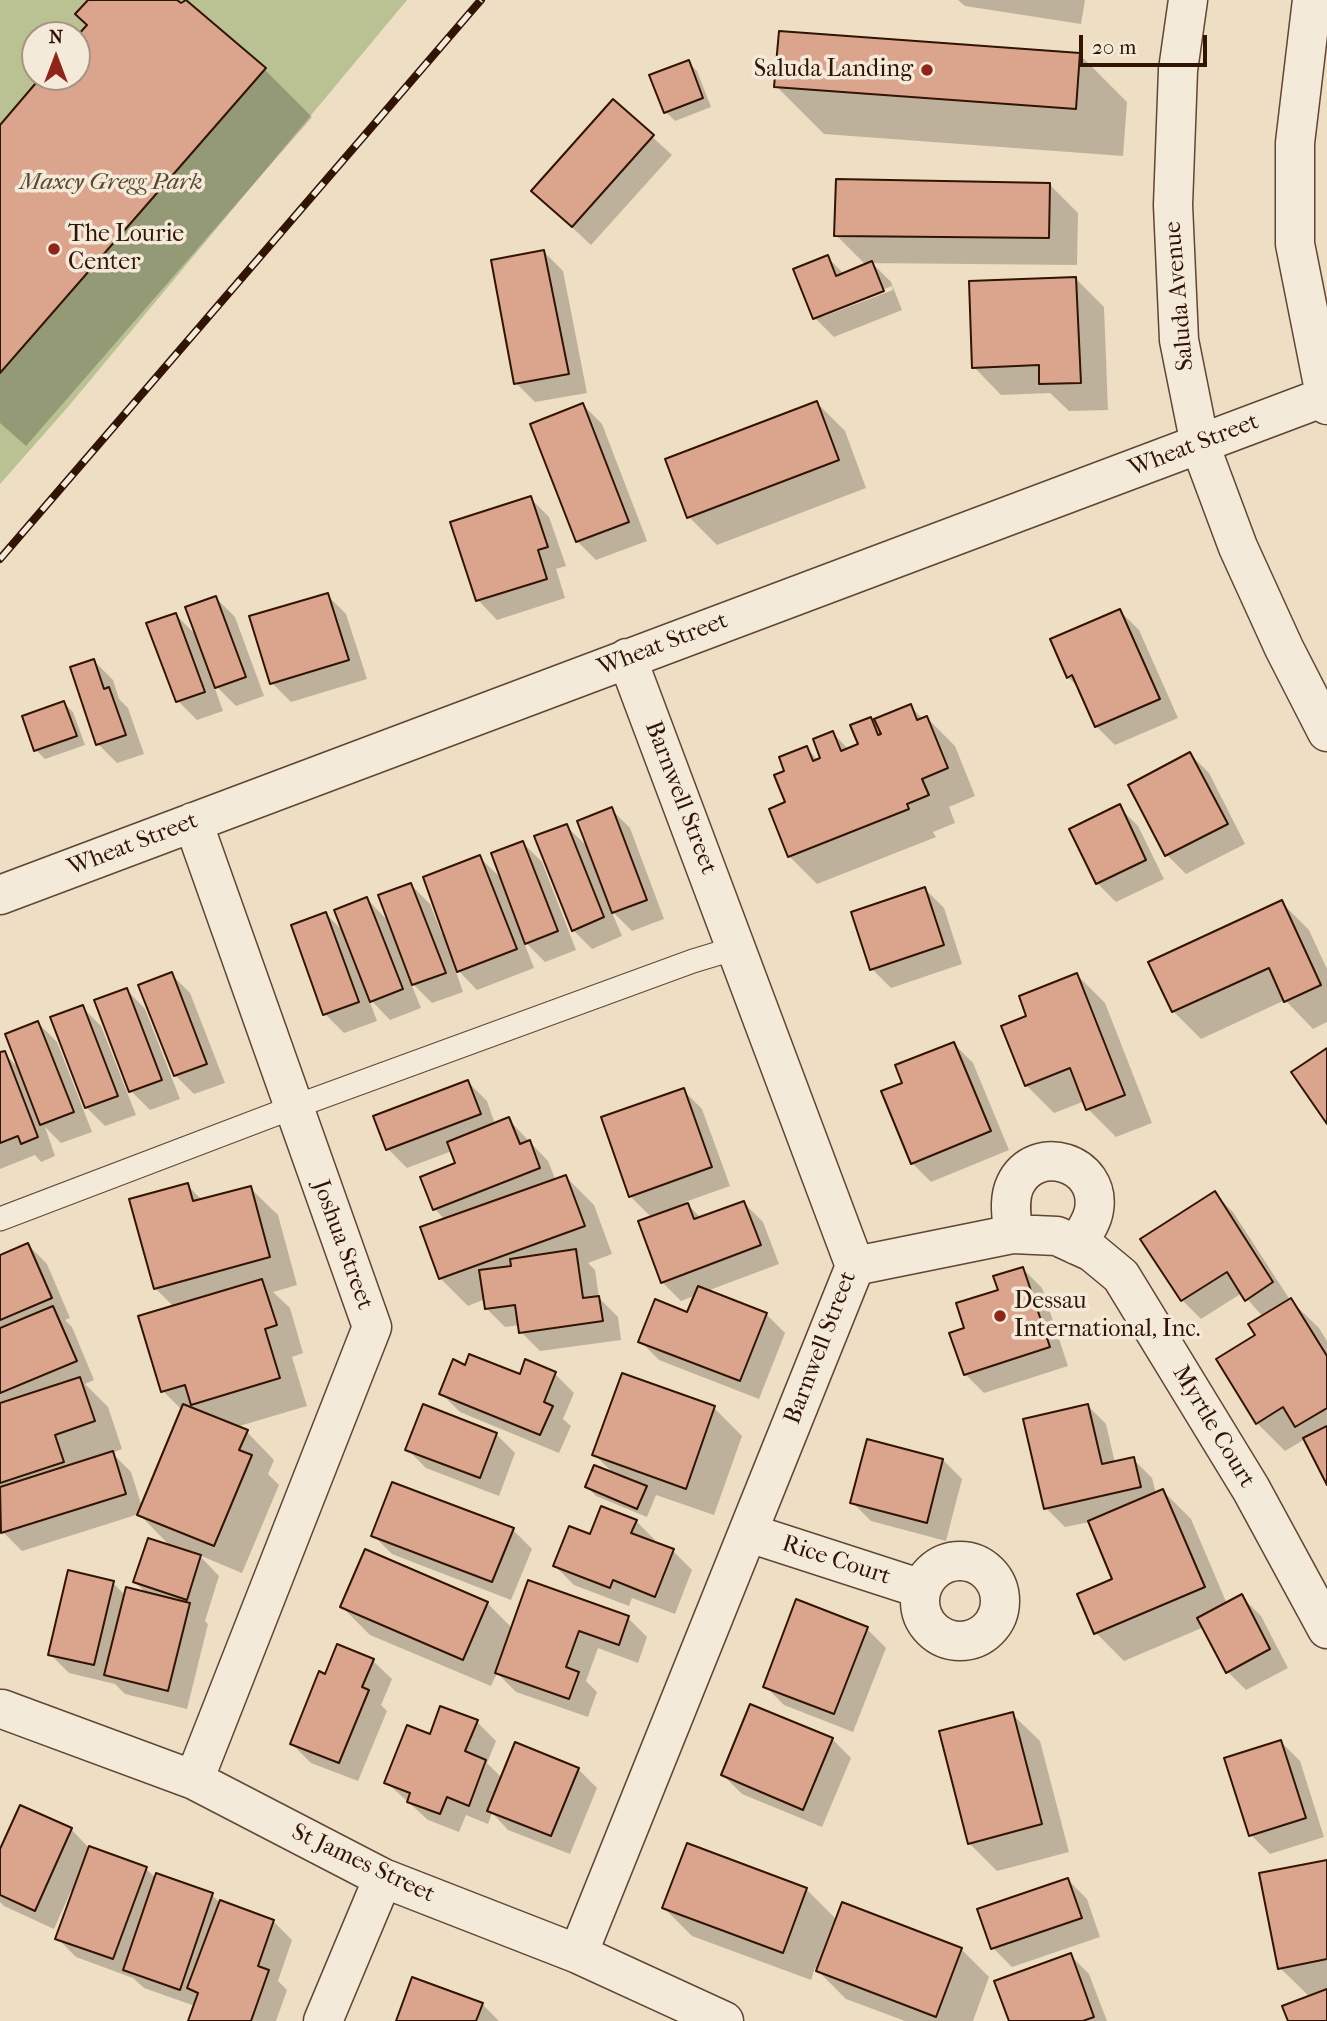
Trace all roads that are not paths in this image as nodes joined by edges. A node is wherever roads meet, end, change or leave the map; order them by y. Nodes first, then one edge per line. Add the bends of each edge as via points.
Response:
1 (1188, 0) edge
2 (1311, 0) edge
3 (1326, 399) edge
4 (1200, 444) junction
5 (627, 658) junction
6 (1327, 732) edge
7 (192, 822) junction
8 (0, 895) edge
9 (736, 948) junction
10 (294, 1107) junction
11 (0, 1219) edge
12 (1013, 1234) junction
13 (1076, 1244) junction
14 (855, 1266) junction
15 (749, 1533) junction
16 (922, 1589) dead end
17 (1327, 1629) edge
18 (1, 1708) edge
19 (194, 1780) junction
20 (383, 1878) junction
21 (578, 1954) junction
22 (323, 2021) edge
23 (724, 2021) edge

1 - 4 street, Saluda Avenue via 1178,71 1173,205 1179,340
2 - 3 street via 1295,143 1295,244
3 - 4 street, Wheat Street
4 - 5 street, Wheat Street
4 - 6 street, Saluda Avenue via 1238,547
5 - 7 street, Wheat Street
5 - 9 street, Barnwell Street
7 - 8 street, Wheat Street
7 - 10 street, Joshua Street
9 - 10 lane
9 - 14 street, Barnwell Street
10 - 11 lane
10 - 19 street, Joshua Street via 372,1327
12 - 13 street, Myrtle Court via 1057,1236
12 - 13 street via 1011,1197 1023,1173 1034,1165 1060,1161 1085,1174 1095,1199 1094,1213
12 - 14 street, Myrtle Court
13 - 17 street, Myrtle Court via 1121,1276 1251,1489
14 - 15 street, Barnwell Street
15 - 16 street, Rice Court
15 - 21 street, Barnwell Street
18 - 19 street, St James Street
19 - 20 street, St James Street
20 - 21 street, St James Street
20 - 22 street
21 - 23 street, St James Street

